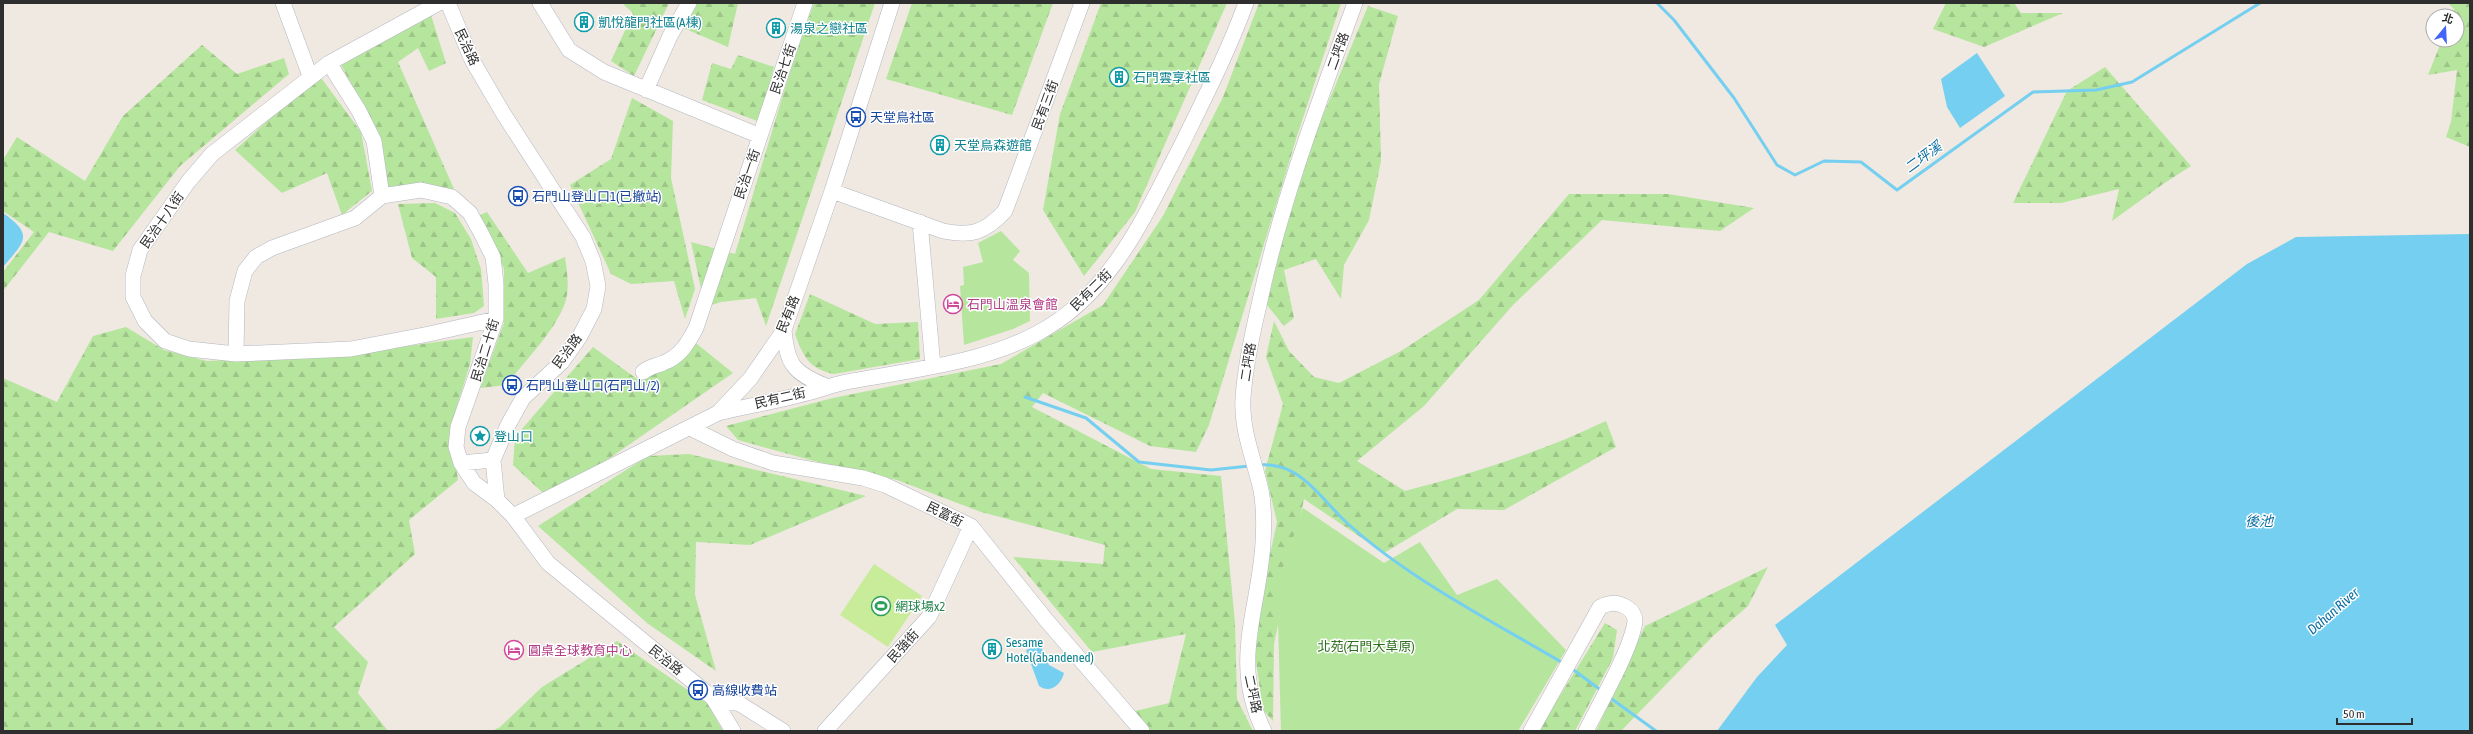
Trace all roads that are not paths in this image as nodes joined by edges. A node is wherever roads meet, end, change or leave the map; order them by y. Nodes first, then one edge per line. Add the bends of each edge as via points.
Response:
1 (283, 3) edge
2 (439, 3) edge
3 (448, 3) edge
4 (541, 3) edge
5 (689, 3) edge
6 (805, 3) edge
7 (892, 3) edge
8 (1082, 3) edge
9 (1246, 3) edge
10 (1355, 3) edge
11 (329, 63) junction
12 (310, 76) junction
13 (646, 90) junction
14 (760, 136) junction
15 (832, 191) junction
16 (382, 196) junction
17 (920, 222) junction
18 (496, 319) junction
19 (784, 330) junction
20 (236, 354) junction
21 (933, 366) junction
22 (643, 372) dead end
23 (826, 386) junction
24 (718, 413) junction
25 (690, 428) junction
26 (493, 460) junction
27 (461, 463) junction
28 (496, 500) junction
29 (512, 516) junction
30 (971, 526) junction
31 (713, 698) junction
32 (732, 729) edge
33 (783, 731) edge
34 (825, 731) edge
35 (1142, 731) edge
36 (1264, 731) edge
37 (1531, 731) edge
38 (1586, 731) edge

1 - 12 street
2 - 11 street, 民治十八街
3 - 26 street, 民治路 via 472,60 502,113 583,237 598,286 594,309 579,338 562,362 523,398
4 - 13 street, 民治一街 via 569,50 604,72
5 - 13 street via 670,36
6 - 14 street, 民治七街
7 - 15 street, 民有路
8 - 17 street, 民有三街 via 1005,211 991,226 977,232 960,234
9 - 21 street, 民有二街 via 1201,105 1133,239 1113,268 1089,295 1038,333 1001,349
10 - 36 street, 二坪路 via 1286,203 1264,280 1244,390 1245,431 1261,491 1263,527 1261,559 1246,656 1252,699
11 - 12 street, 民治十八街
11 - 16 street via 359,111 374,142
12 - 20 street, 民治十八街 via 212,154 188,182 140,250 133,276 133,297 145,321 165,341 189,349
13 - 14 street, 民治一街
14 - 22 street, 民治一街 via 696,328 685,348 665,363
15 - 17 street, 民有三街
15 - 19 street, 民有路
16 - 18 street, 民治二十街 via 421,190 452,197 470,213 493,257
16 - 20 street, 民治二十街 via 354,218 285,242 256,257 245,271 237,301
17 - 21 street
18 - 20 street, 民治十八街 via 350,348
18 - 27 street, 民治二十街 via 458,427 456,447
19 - 23 street via 786,354 794,367 808,380
19 - 24 street, 民有路 via 750,379
21 - 23 street, 民有二街
23 - 24 street, 民有二街 via 808,393
24 - 25 street, 民有路
25 - 29 street, 民有路
25 - 30 street, 民富街 via 733,449 773,463 863,478 885,485
26 - 27 street
26 - 28 street, 民治路
27 - 28 street, 民治二十街 via 474,483
28 - 29 street, 民治路
29 - 31 street, 民治路 via 548,563
30 - 34 street, 民強街 via 929,617
30 - 35 street, 民富街 via 1047,621
31 - 32 street
31 - 33 street via 740,704
37 - 38 street via 1600,607 1612,602 1632,610 1635,620 1626,651

